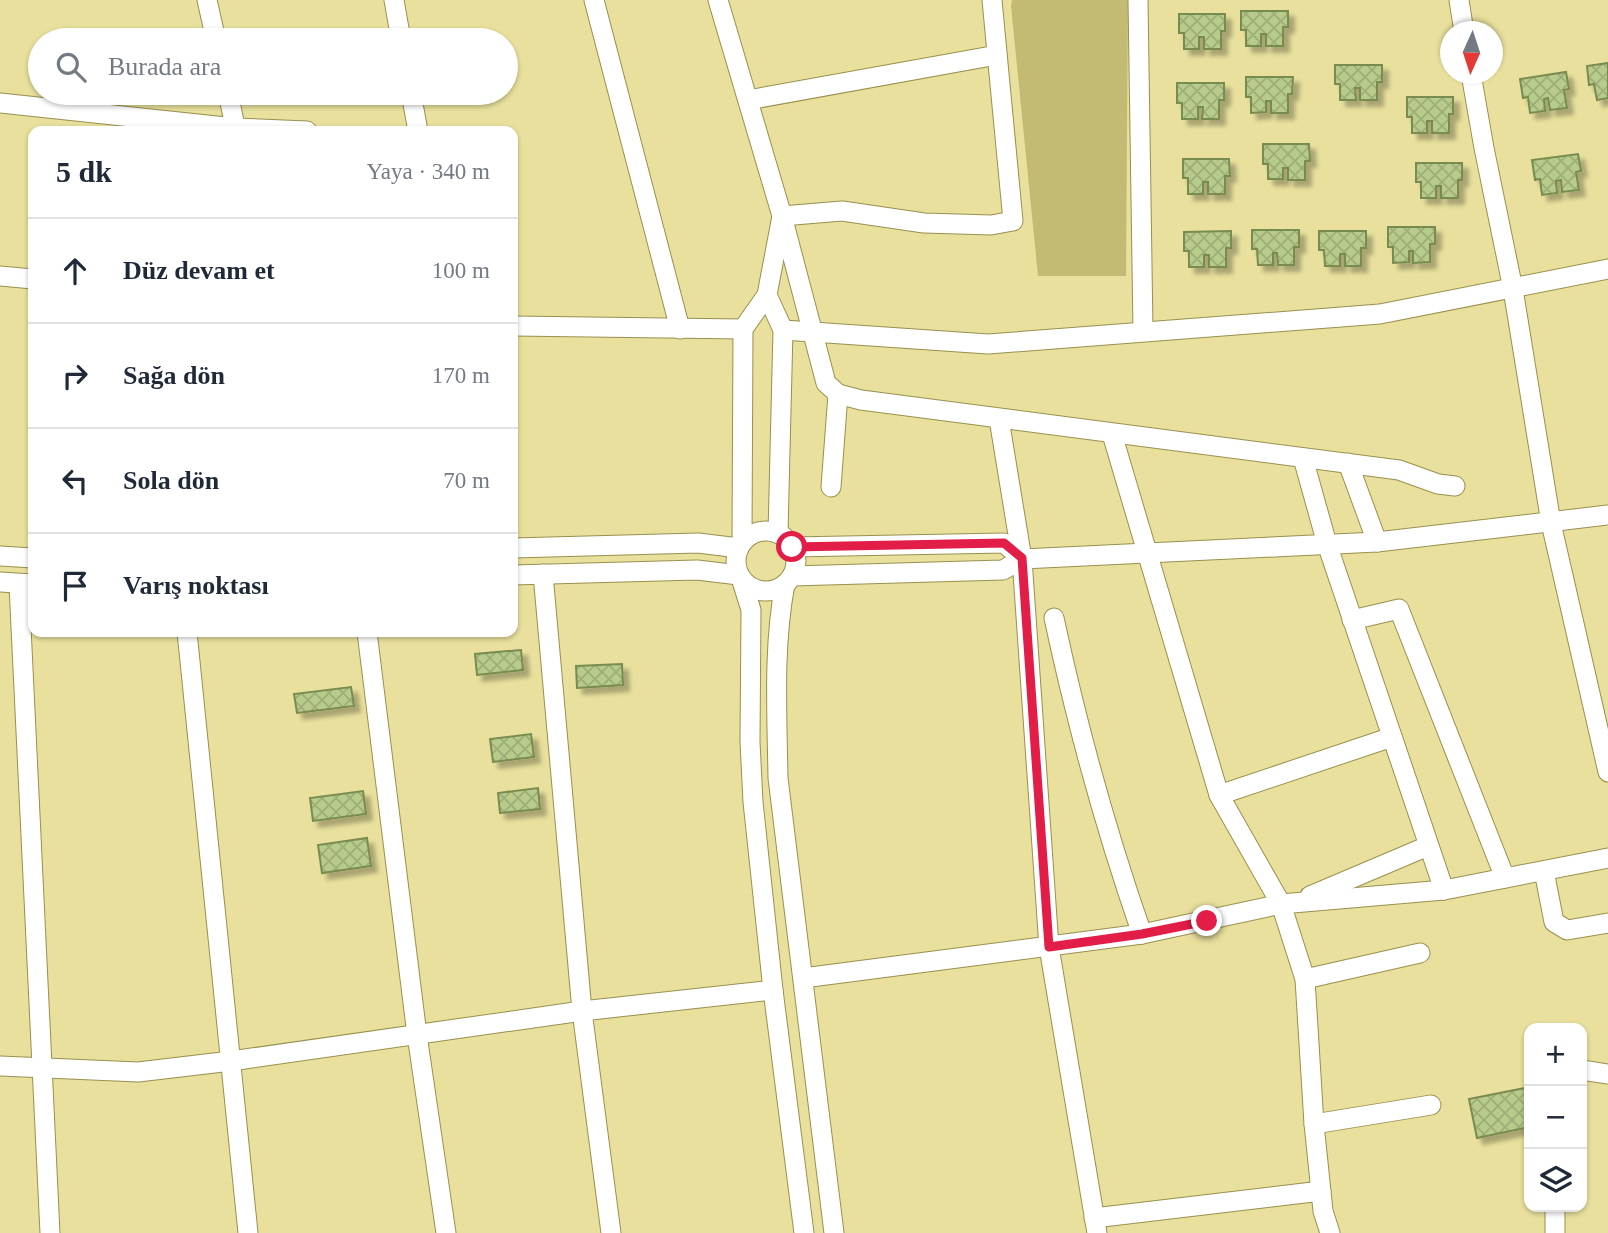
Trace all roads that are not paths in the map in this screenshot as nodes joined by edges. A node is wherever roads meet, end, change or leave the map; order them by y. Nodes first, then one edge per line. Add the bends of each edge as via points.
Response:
1 (207, 0) edge
2 (394, 0) edge
3 (594, 0) edge
4 (718, 0) edge
5 (992, 0) edge
6 (1138, 0) edge
7 (1459, 0) edge
8 (1462, 21) edge
9 (213, 28) edge
10 (399, 28) edge
11 (997, 55) junction
12 (1473, 84) edge
13 (748, 100) junction
14 (0, 103) edge
15 (230, 105) edge
16 (413, 105) edge
17 (208, 126) edge
18 (234, 126) edge
19 (417, 126) edge
20 (782, 216) junction
21 (1608, 269) edge
22 (0, 276) edge
23 (28, 279) edge
24 (1513, 289) junction
25 (767, 295) junction
26 (518, 327) edge
27 (680, 329) junction
28 (743, 329) junction
29 (783, 330) junction
30 (1143, 331) junction
31 (813, 332) junction
32 (838, 394) junction
33 (999, 419) junction
34 (1112, 434) junction
35 (1303, 458) junction
36 (1348, 463) junction
37 (831, 486) dead end
38 (1455, 486) dead end
39 (1608, 515) edge
40 (1551, 523) junction
41 (785, 540) junction
42 (1377, 542) junction
43 (1327, 544) junction
44 (740, 545) junction
45 (518, 548) edge
46 (1147, 553) junction
47 (0, 556) edge
48 (28, 558) edge
49 (1022, 558) junction
50 (543, 574) junction
51 (518, 575) edge
52 (740, 576) junction
53 (789, 580) junction
54 (18, 584) edge
55 (1054, 618) dead end
56 (1352, 620) junction
57 (188, 637) edge
58 (368, 637) edge
59 (1392, 737) junction
60 (1608, 772) edge
61 (1219, 794) junction
62 (1428, 846) junction
63 (1608, 858) edge
64 (1544, 871) junction
65 (1505, 878) junction
66 (1444, 890) junction
67 (1287, 904) junction
68 (1608, 923) edge
69 (1142, 934) junction
70 (1049, 947) junction
71 (1420, 953) dead end
72 (803, 978) junction
73 (1305, 979) junction
74 (773, 990) junction
75 (582, 1011) junction
76 (417, 1035) junction
77 (231, 1061) junction
78 (0, 1066) edge
79 (43, 1067) junction
80 (1587, 1071) edge
81 (1608, 1074) edge
82 (1431, 1105) dead end
83 (1314, 1124) junction
84 (1321, 1191) junction
85 (1555, 1212) edge
86 (1096, 1226) edge
87 (50, 1233) edge
88 (248, 1233) edge
89 (446, 1233) edge
90 (611, 1233) edge
91 (804, 1233) edge
92 (834, 1233) edge
93 (1330, 1233) edge
94 (1555, 1233) edge

1 - 9 street
2 - 10 street
3 - 27 street
4 - 13 street
5 - 11 street
6 - 30 street
7 - 8 street
11 - 13 street
11 - 20 street via 1013,221 991,225 924,223 842,211
12 - 24 street
13 - 20 street
14 - 17 street
15 - 18 street
16 - 19 street
20 - 25 street
20 - 31 street
21 - 24 street
22 - 23 street
24 - 30 street via 1380,314
24 - 40 street
25 - 28 street
25 - 29 street
26 - 27 street
27 - 28 street
28 - 44 street
29 - 31 street
29 - 41 street
30 - 31 street via 988,344
31 - 32 street via 826,383
32 - 33 street
32 - 37 street
33 - 34 street
33 - 49 street
34 - 35 street
34 - 46 street
35 - 36 street
35 - 43 street
36 - 38 street via 1399,470
36 - 42 street
39 - 40 street
40 - 42 street
40 - 60 street
41 - 44 street via 759,531
41 - 49 street via 1004,543
41 - 53 street via 795,566
42 - 43 street
43 - 46 street
43 - 56 street
44 - 45 street
44 - 52 street via 735,560
46 - 49 street
46 - 61 street
47 - 48 street
49 - 53 street via 1003,570
49 - 70 street
50 - 51 street
50 - 52 street via 697,569
50 - 75 street
52 - 53 street via 757,590 767,591
52 - 74 street via 751,610 753,802
53 - 72 street via 781,606 778,778
54 - 79 street
55 - 69 street via 1071,700
56 - 59 street
56 - 65 street via 1399,609
57 - 77 street
58 - 76 street
59 - 61 street
59 - 62 street
61 - 67 street
62 - 66 street
62 - 67 street
63 - 64 street
64 - 65 street
64 - 68 street via 1554,922 1567,930
65 - 66 street
66 - 67 street
67 - 69 street
67 - 73 street
69 - 70 street
70 - 72 street
70 - 86 street
71 - 73 street
72 - 92 street
73 - 83 street
74 - 75 street
74 - 91 street
75 - 76 street
75 - 90 street
76 - 77 street
76 - 89 street
77 - 79 street via 138,1072
77 - 88 street
78 - 79 street
79 - 87 street
80 - 81 street
82 - 83 street
83 - 84 street
84 - 86 street
84 - 93 street
85 - 94 street

